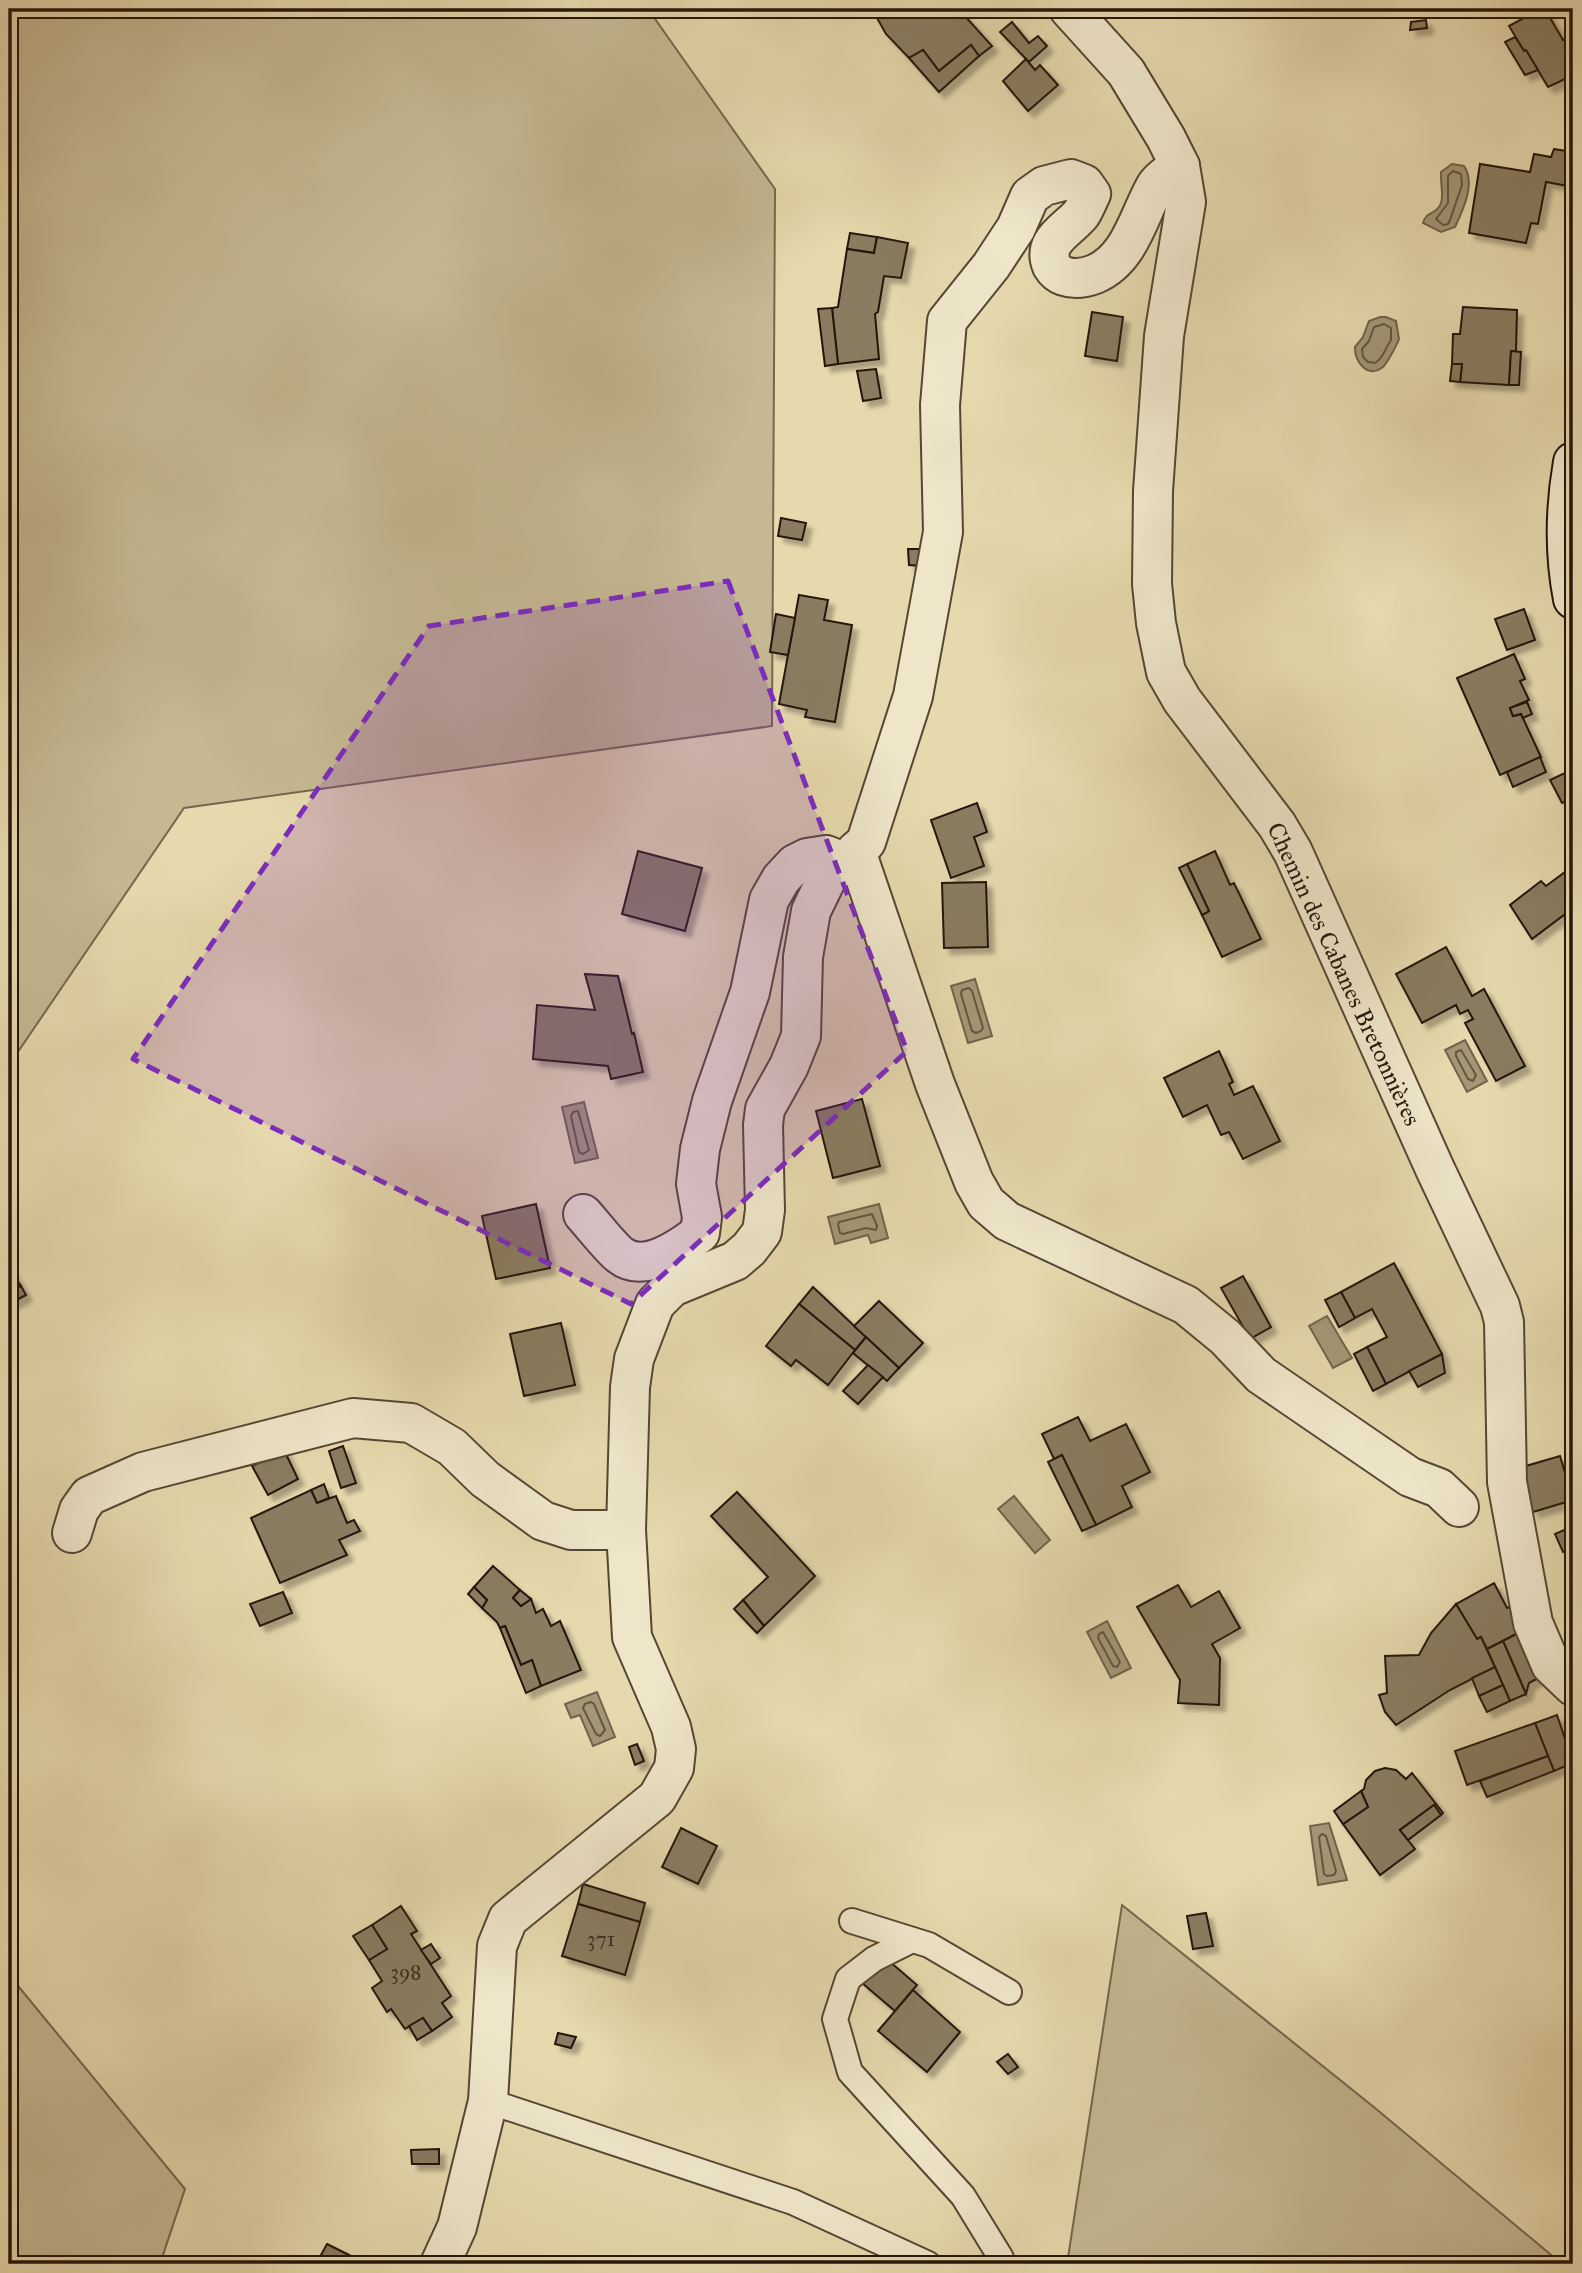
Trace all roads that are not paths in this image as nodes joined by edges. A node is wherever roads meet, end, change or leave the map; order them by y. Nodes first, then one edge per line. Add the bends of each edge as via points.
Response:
1 (1069, 9) edge
2 (1180, 166) junction
3 (1573, 462) edge
4 (1573, 599) edge
5 (850, 856) junction
6 (583, 1214) dead end
7 (1459, 1507) dead end
8 (626, 1530) junction
9 (72, 1533) dead end
10 (1573, 1686) edge
11 (852, 1921) dead end
12 (912, 1940) junction
13 (1009, 1992) dead end
14 (488, 2101) junction
15 (440, 2264) edge
16 (928, 2264) edge
17 (1001, 2264) edge

1 - 2 street, Chemin des Cabanes Bretonnières via 1126,72
2 - 5 street via 1156,184 1120,256 1082,279 1055,271 1050,246 1082,213 1091,194 1084,184 1070,179 1044,186 1030,196 991,266 947,321 940,405 943,532 913,696 866,842
2 - 10 street, Chemin des Cabanes Bretonnières via 1186,202 1164,336 1153,491 1152,583 1166,672 1293,852 1500,1306 1507,1482 1533,1623 1551,1665
3 - 4 street via 1566,547
5 - 6 street via 825,855 795,863 769,900 750,992 700,1149 696,1184 700,1233 658,1258 640,1261 621,1256
5 - 7 street via 935,1084 986,1203 1007,1221 1186,1305 1261,1375 1410,1477 1439,1488
5 - 8 street via 827,878 811,911 803,957 801,1036 765,1109 762,1232 735,1261 672,1287 655,1304 634,1359 629,1387
8 - 9 street via 571,1530 543,1521 485,1479 452,1447 411,1423 353,1418 144,1472 89,1496
8 - 14 street via 632,1637 671,1727 674,1768 657,1798 508,1919 497,1946
11 - 12 lane
12 - 13 lane via 929,1945
12 - 17 lane via 874,1959 848,1979 835,2019 850,2071 963,2196
14 - 15 street via 457,2227
14 - 16 lane via 793,2202

